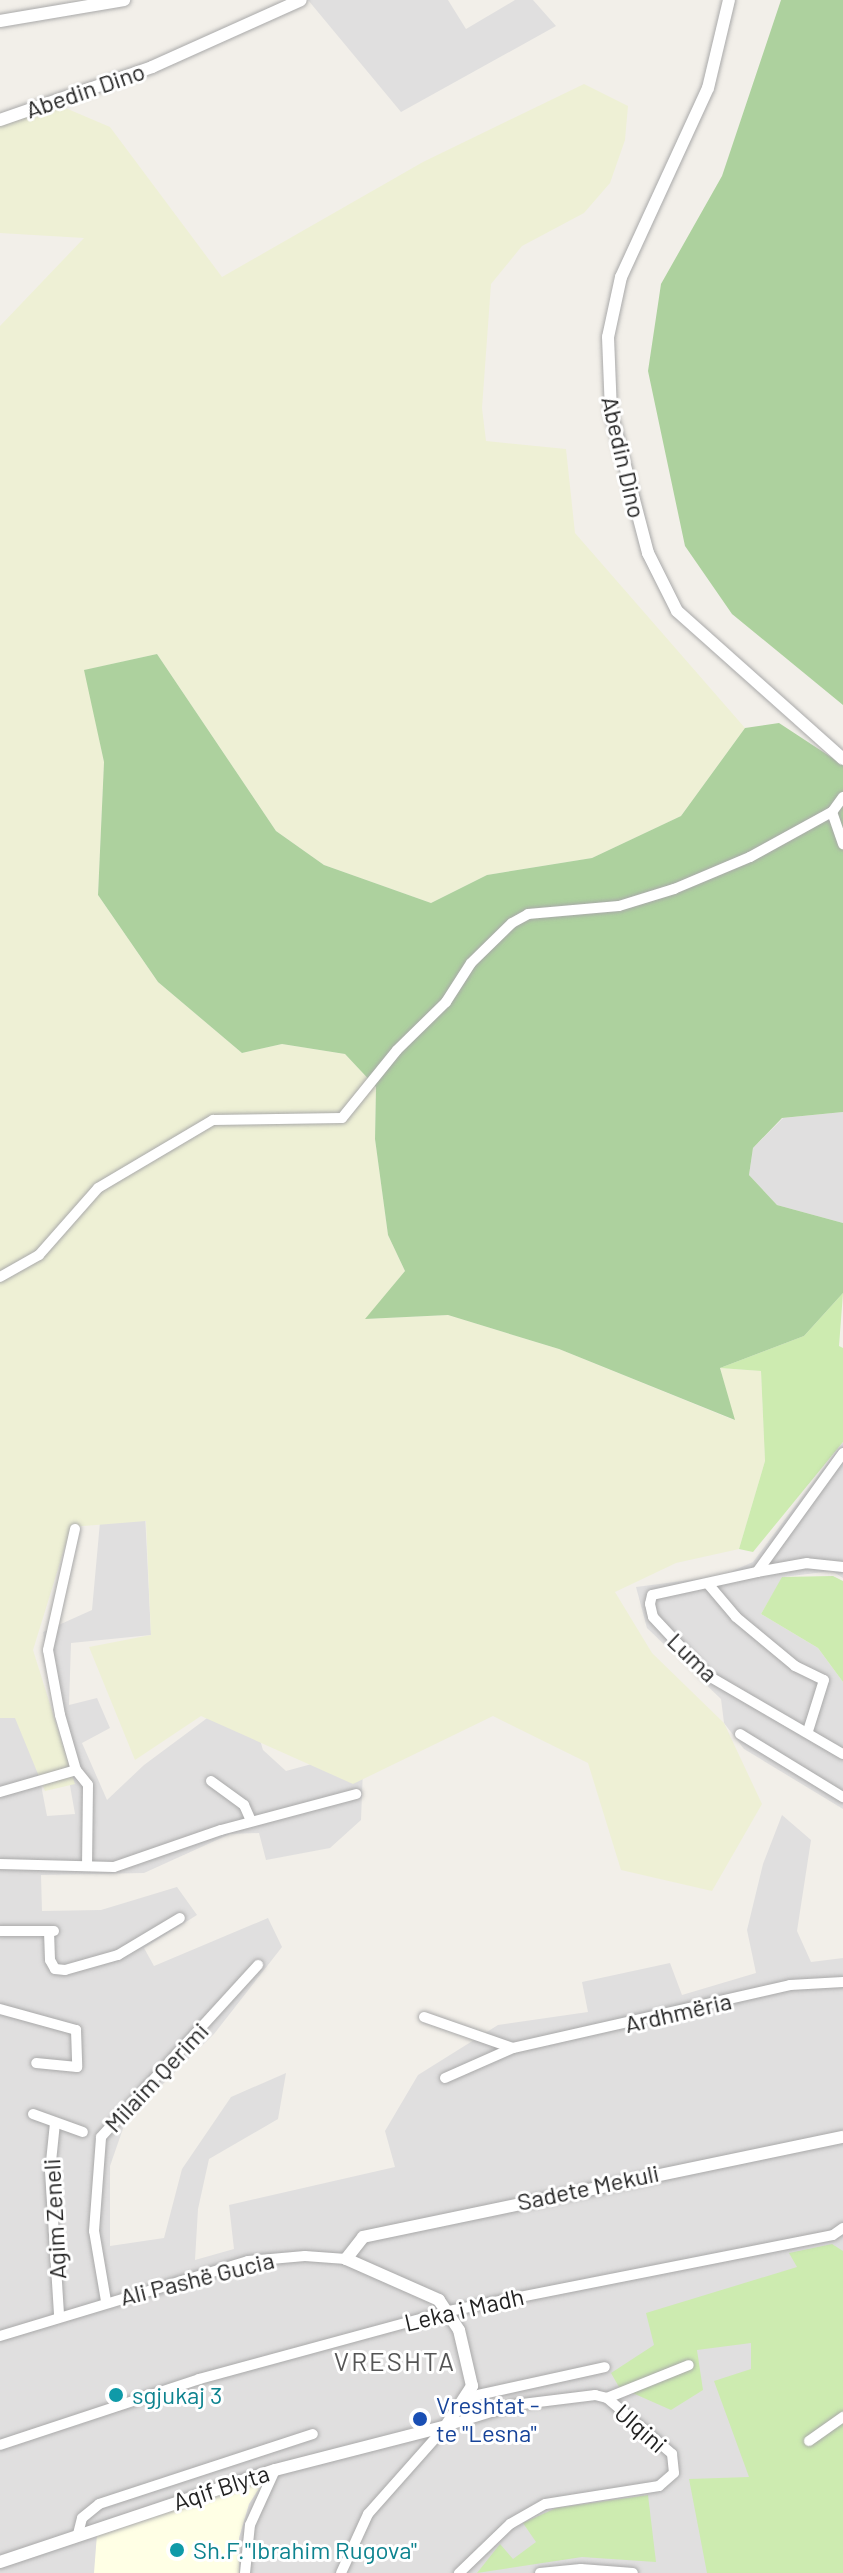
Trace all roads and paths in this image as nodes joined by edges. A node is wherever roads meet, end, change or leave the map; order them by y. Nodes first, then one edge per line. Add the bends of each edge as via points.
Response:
1 (124, 0) edge
2 (301, 0) edge
3 (729, 0) edge
4 (0, 21) edge
5 (0, 120) edge
6 (843, 759) edge
7 (843, 797) edge
8 (832, 812) junction
9 (843, 844) edge
10 (0, 1277) edge
11 (843, 1453) edge
12 (75, 1529) dead end
13 (843, 1567) edge
14 (757, 1572) junction
15 (709, 1585) junction
16 (808, 1731) junction
17 (740, 1734) dead end
18 (843, 1754) edge
19 (76, 1770) junction
20 (211, 1781) dead end
21 (0, 1792) edge
22 (356, 1794) dead end
23 (843, 1797) edge
24 (251, 1821) junction
25 (0, 1864) edge
26 (87, 1866) junction
27 (180, 1918) dead end
28 (0, 1931) edge
29 (258, 1965) dead end
30 (843, 1982) edge
31 (0, 2009) edge
32 (424, 2017) dead end
33 (513, 2048) junction
34 (36, 2063) dead end
35 (445, 2078) dead end
36 (33, 2114) dead end
37 (55, 2123) junction
38 (83, 2132) dead end
39 (843, 2137) edge
40 (838, 2231) edge
41 (843, 2242) edge
42 (346, 2259) junction
43 (106, 2301) junction
44 (449, 2311) junction
45 (59, 2316) junction
46 (0, 2336) edge
47 (689, 2365) dead end
48 (605, 2367) dead end
49 (469, 2397) junction
50 (607, 2398) junction
51 (843, 2417) edge
52 (446, 2426) junction
53 (313, 2434) dead end
54 (809, 2441) dead end
55 (0, 2445) edge
56 (275, 2470) junction
57 (78, 2534) junction
58 (0, 2562) edge
59 (245, 2573) edge
60 (341, 2573) edge
61 (459, 2573) edge
62 (540, 2573) edge
63 (633, 2573) edge

1 - 4 street
2 - 5 street, Abedin Dino via 152,67
3 - 6 street, Abedin Dino via 708,88 621,277 608,337 611,412 648,553 677,611
7 - 8 street
8 - 9 street
8 - 10 street via 750,857 674,889 619,906 528,914 471,963 446,1002 397,1050 342,1118 213,1120 98,1188 39,1255
11 - 14 street
12 - 19 street via 48,1650
13 - 14 street, Luma via 831,1562
14 - 15 street, Luma
15 - 16 street via 736,1617 795,1666 824,1680
15 - 16 street, Luma via 652,1595 653,1617 707,1675
16 - 18 street, Luma
17 - 23 street
19 - 21 street
19 - 26 street via 88,1785
20 - 24 street via 244,1805
22 - 24 street
24 - 26 street via 133,1863
25 - 26 street
27 - 28 street via 118,1955 65,1970 55,1969 50,1960 52,1932
29 - 43 street, Milaim Qerimi via 101,2137 94,2231
30 - 33 street, Ardhmëria via 790,1985
31 - 34 street via 76,2030 77,2067
32 - 33 street
33 - 35 street, Ardhmëria
36 - 37 street, Agim Zeneli
37 - 38 street, Agim Zeneli
37 - 45 street, Agim Zeneli via 50,2171
39 - 42 street, Sadete Mekuli via 371,2233 355,2242
40 - 41 street
40 - 44 street, Leka i Madh
42 - 43 street, Ali Pashë Gucia via 248,2261
42 - 44 street, Ali Pashë Gucia via 424,2291
43 - 45 street, Ali Pashë Gucia
44 - 49 street via 470,2366
44 - 55 street, Leka i Madh via 199,2379
45 - 46 street, Ali Pashë Gucia
47 - 50 street
48 - 49 street
49 - 52 street
50 - 52 street, Ulqini via 551,2397
50 - 61 street, Ulqini via 672,2454 674,2473 668,2481 545,2504 510,2524
51 - 54 street
52 - 56 street, Aqif Blyta
52 - 60 street via 357,2530
53 - 57 street via 99,2504 82,2518
56 - 57 street, Aqif Blyta
56 - 59 street via 250,2525
57 - 58 street, Aqif Blyta
62 - 63 street

